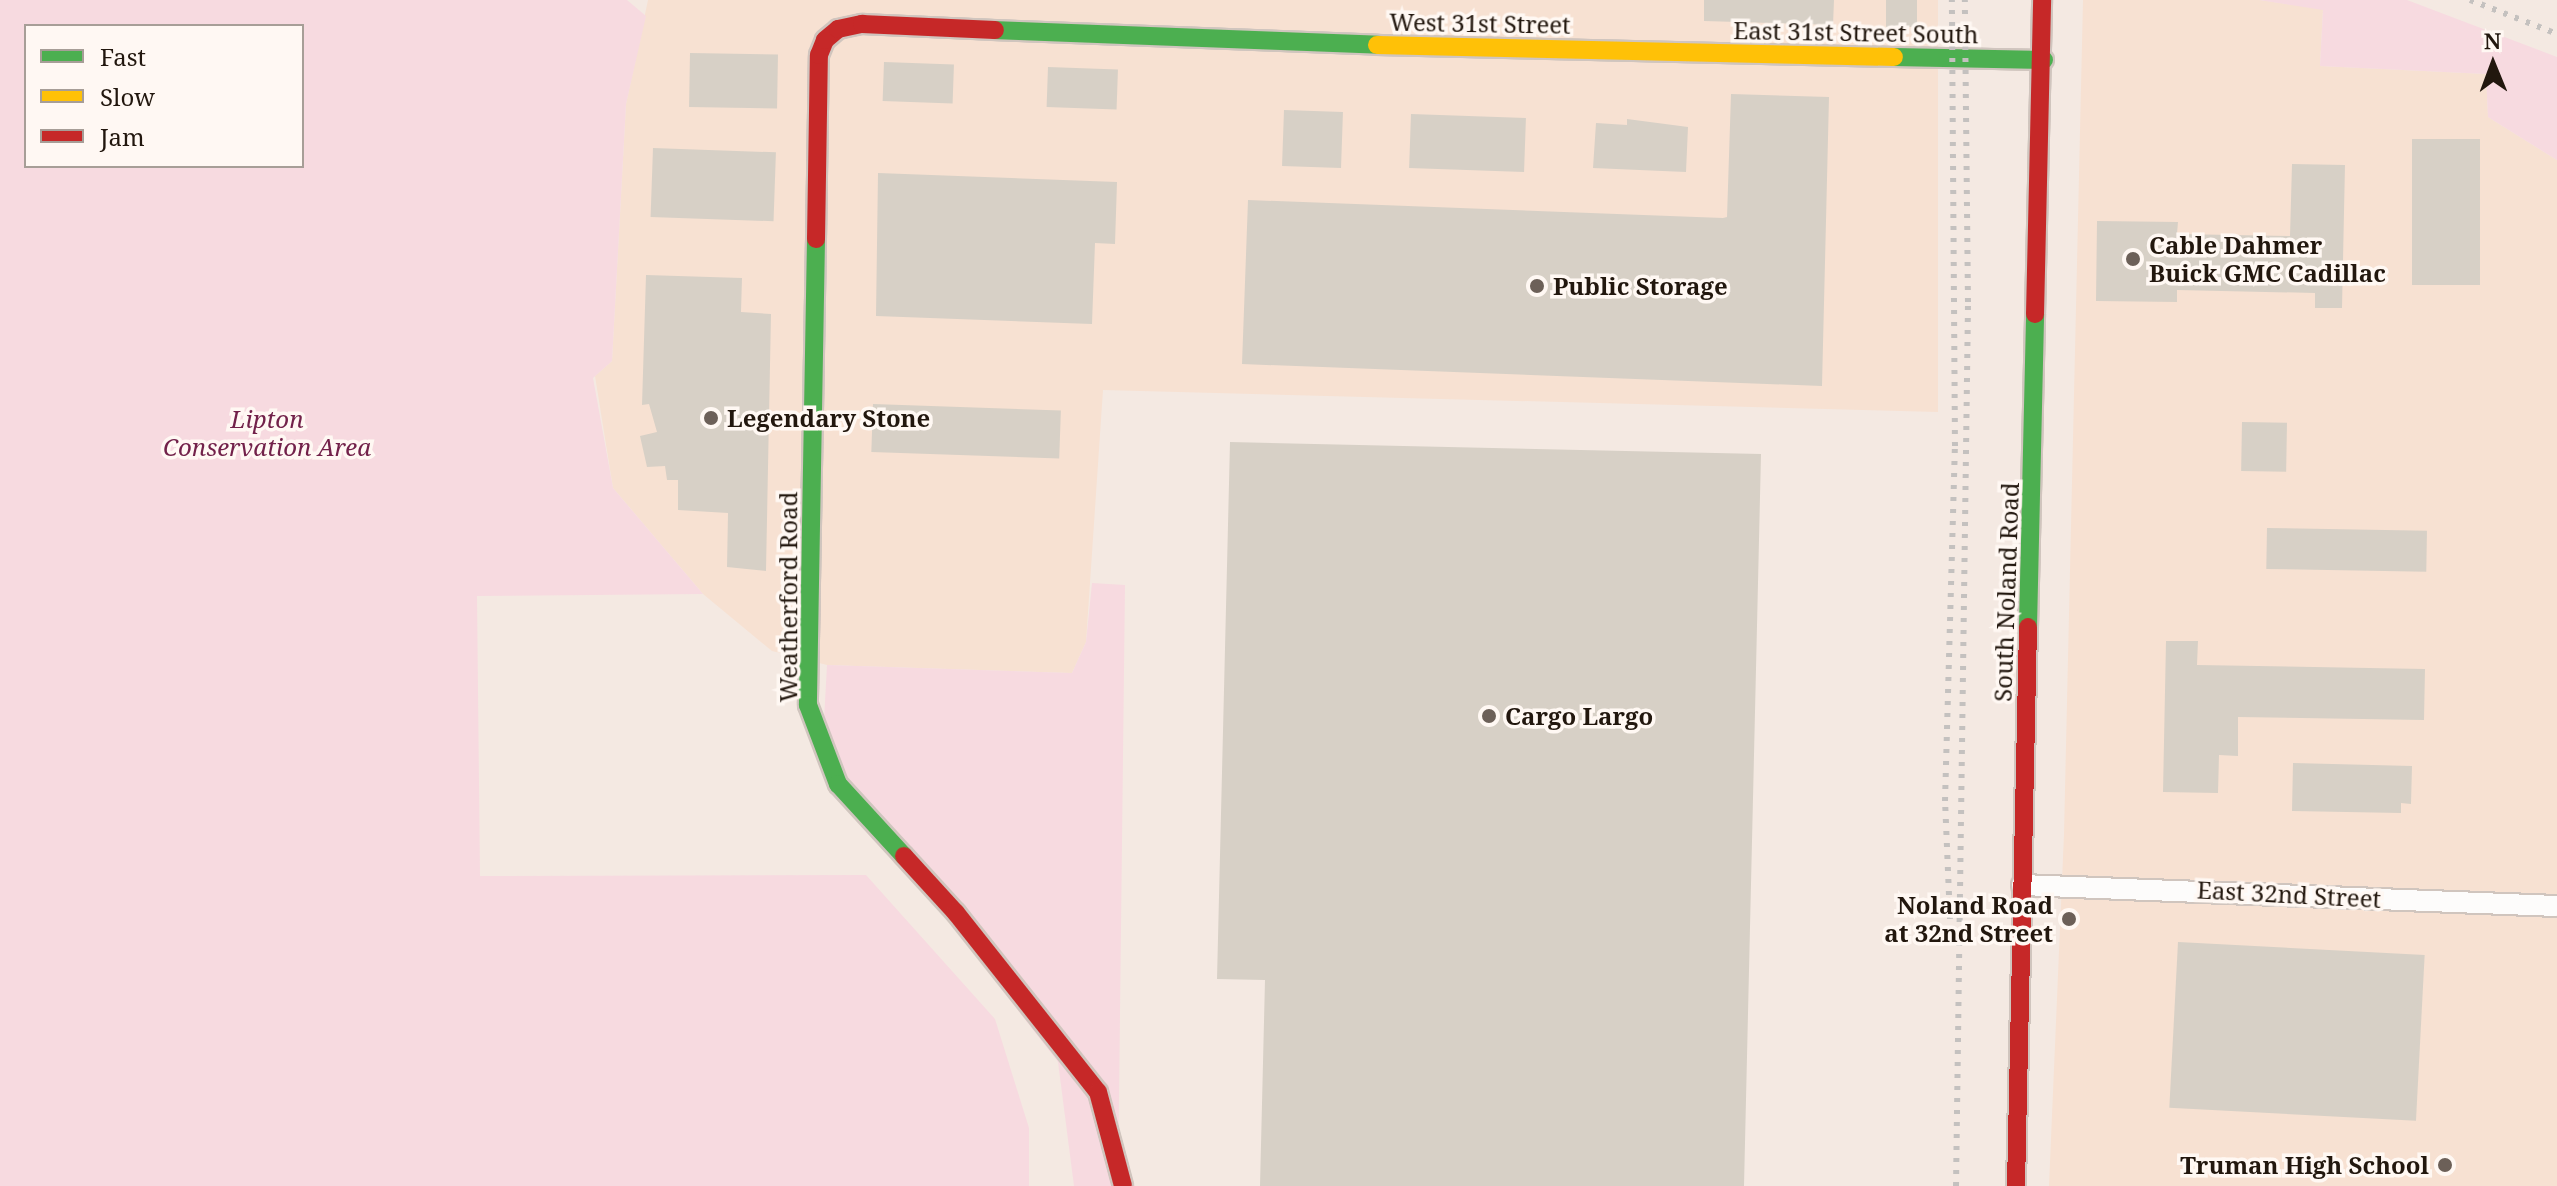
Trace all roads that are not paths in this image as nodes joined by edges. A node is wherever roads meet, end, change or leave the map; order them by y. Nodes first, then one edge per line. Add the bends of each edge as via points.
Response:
1 (2042, 0) edge
2 (822, 49) joint
3 (1667, 51) joint
4 (2044, 60) junction
5 (2022, 885) junction
6 (2557, 906) edge
7 (1123, 1186) edge
8 (2016, 1186) edge

1 - 4 street, South Noland Road
2 - 3 street, West 31st Street via 838,29 862,24
2 - 7 street, Weatherford Road via 808,705 838,784 956,913 1098,1092
3 - 4 street, East 31st Street South
4 - 5 street, South Noland Road
5 - 6 street, East 32nd Street
5 - 8 street, South Noland Road

